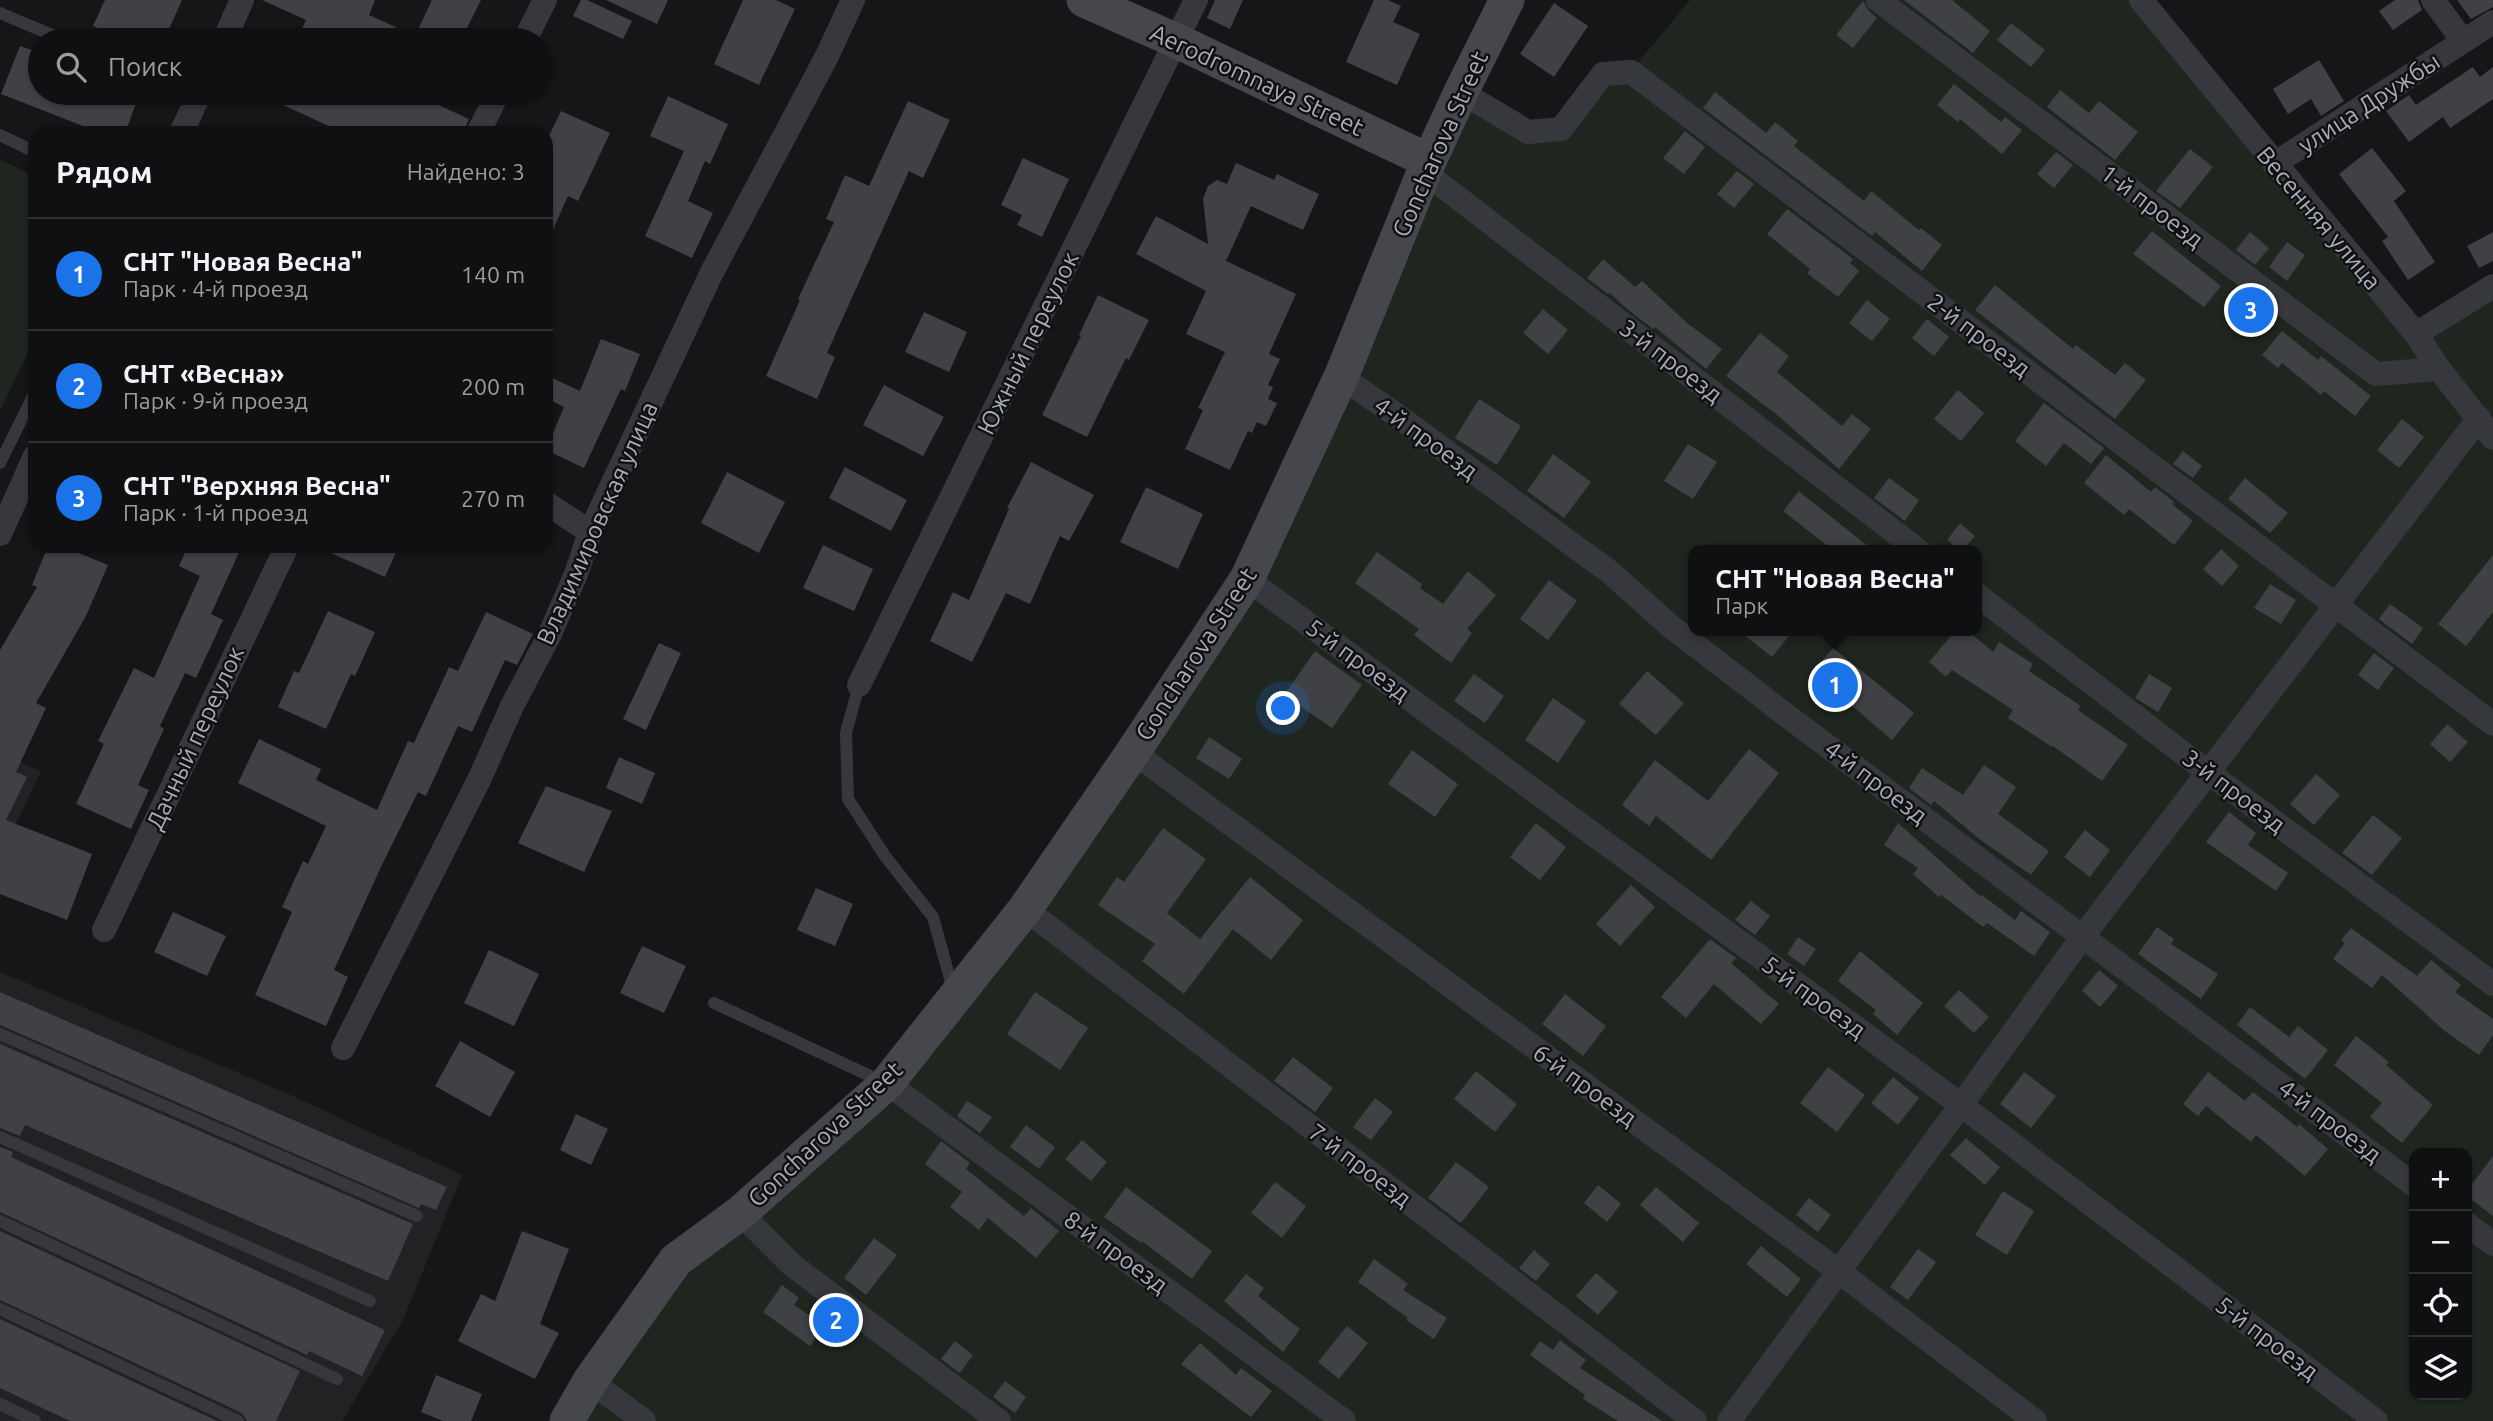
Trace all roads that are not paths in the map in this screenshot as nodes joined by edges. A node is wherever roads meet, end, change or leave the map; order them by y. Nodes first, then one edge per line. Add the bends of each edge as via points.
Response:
1 (242, 0) edge
2 (545, 0) edge
3 (853, 0) edge
4 (1084, 0) edge
5 (1196, 0) edge
6 (1507, 0) edge
7 (1878, 0) edge
8 (2141, 0) edge
9 (2433, 0) edge
10 (0, 13) edge
11 (2493, 22) edge
12 (36, 28) edge
13 (229, 28) edge
14 (531, 28) edge
15 (1177, 41) junction
16 (2463, 41) junction
17 (1461, 92) junction
18 (194, 105) edge
19 (492, 105) edge
20 (184, 126) edge
21 (482, 126) edge
22 (0, 135) edge
23 (28, 149) edge
24 (2274, 164) junction
25 (1427, 167) junction
26 (2493, 286) edge
27 (2416, 334) junction
28 (2439, 369) junction
29 (1340, 377) junction
30 (28, 406) edge
31 (2479, 418) junction
32 (2493, 438) edge
33 (0, 463) edge
34 (28, 472) edge
35 (553, 508) edge
36 (590, 532) junction
37 (0, 534) edge
38 (1912, 545) edge
39 (284, 553) edge
40 (1247, 579) junction
41 (1982, 599) edge
42 (2337, 605) junction
43 (859, 685) joint
44 (2493, 724) edge
45 (1133, 752) junction
46 (2208, 773) junction
47 (1025, 909) junction
48 (104, 930) dead end
49 (2083, 936) junction
50 (2493, 985) edge
51 (955, 997) junction
52 (714, 1003) dead end
53 (0, 1034) edge
54 (343, 1048) dead end
55 (887, 1083) junction
56 (1961, 1105) junction
57 (0, 1137) edge
58 (2409, 1181) edge
59 (740, 1213) junction
60 (417, 1216) dead end
61 (0, 1222) edge
62 (2472, 1228) edge
63 (2493, 1244) edge
64 (1838, 1271) junction
65 (370, 1301) dead end
66 (0, 1309) edge
67 (337, 1379) dead end
68 (590, 1381) junction
69 (0, 1404) edge
70 (35, 1421) edge
71 (238, 1421) edge
72 (567, 1421) edge
73 (644, 1421) edge
74 (999, 1421) edge
75 (1345, 1421) edge
76 (1695, 1421) edge
77 (1729, 1421) edge
78 (2035, 1421) edge
79 (2376, 1421) edge

1 - 13 street
2 - 14 street
3 - 36 street, Владимировская улица via 711,274
4 - 15 street, Aerodromnaya Street
5 - 15 street, Южный переулок
6 - 17 street, Goncharova Street
7 - 28 street, 1-й проезд via 2376,374
8 - 24 street, Весенняя улица
9 - 16 street, улица Дружбы
10 - 12 lane
11 - 16 street, улица Дружбы
15 - 25 street, Aerodromnaya Street
15 - 43 street, Южный переулок
16 - 24 street, улица Дружбы
17 - 25 street, Goncharova Street
17 - 42 street, 2-й проезд via 1528,132 1561,129 1602,74 1631,72
18 - 20 street
19 - 21 street
22 - 23 lane
24 - 27 street, Весенняя улица
25 - 29 street, Goncharova Street
25 - 38 street, 3-й проезд
26 - 27 street
27 - 28 street, Весенняя улица
28 - 31 street, Весенняя улица
29 - 40 street, Goncharova Street
29 - 49 street, 4-й проезд via 1611,573 1669,625 1786,715
30 - 33 lane
31 - 32 street, Весенняя улица
31 - 42 street
34 - 37 street
35 - 36 street
36 - 54 street, Владимировская улица via 576,574 480,780
39 - 48 street, Дачный переулок
40 - 45 street, Goncharova Street
40 - 56 street, 5-й проезд
41 - 46 street, 3-й проезд
42 - 44 street, 2-й проезд
42 - 46 street
43 - 51 lane via 846,733 848,799 933,917
45 - 47 street, Goncharova Street
45 - 64 street, 6-й проезд
46 - 49 street
46 - 50 street, 3-й проезд
47 - 51 street, Goncharova Street
47 - 76 street, 7-й проезд
49 - 56 street
49 - 58 street, 4-й проезд
51 - 55 street, Goncharova Street
52 - 55 lane
53 - 60 lane
55 - 59 street, Goncharova Street
55 - 75 street, 8-й проезд
56 - 64 street
56 - 79 street, 5-й проезд
57 - 65 lane
59 - 68 street, Goncharova Street via 676,1260
59 - 74 street via 792,1265
61 - 67 lane
62 - 63 street
64 - 77 street
64 - 78 street, 6-й проезд
66 - 71 lane
68 - 72 street, Goncharova Street
68 - 73 street
69 - 70 lane

